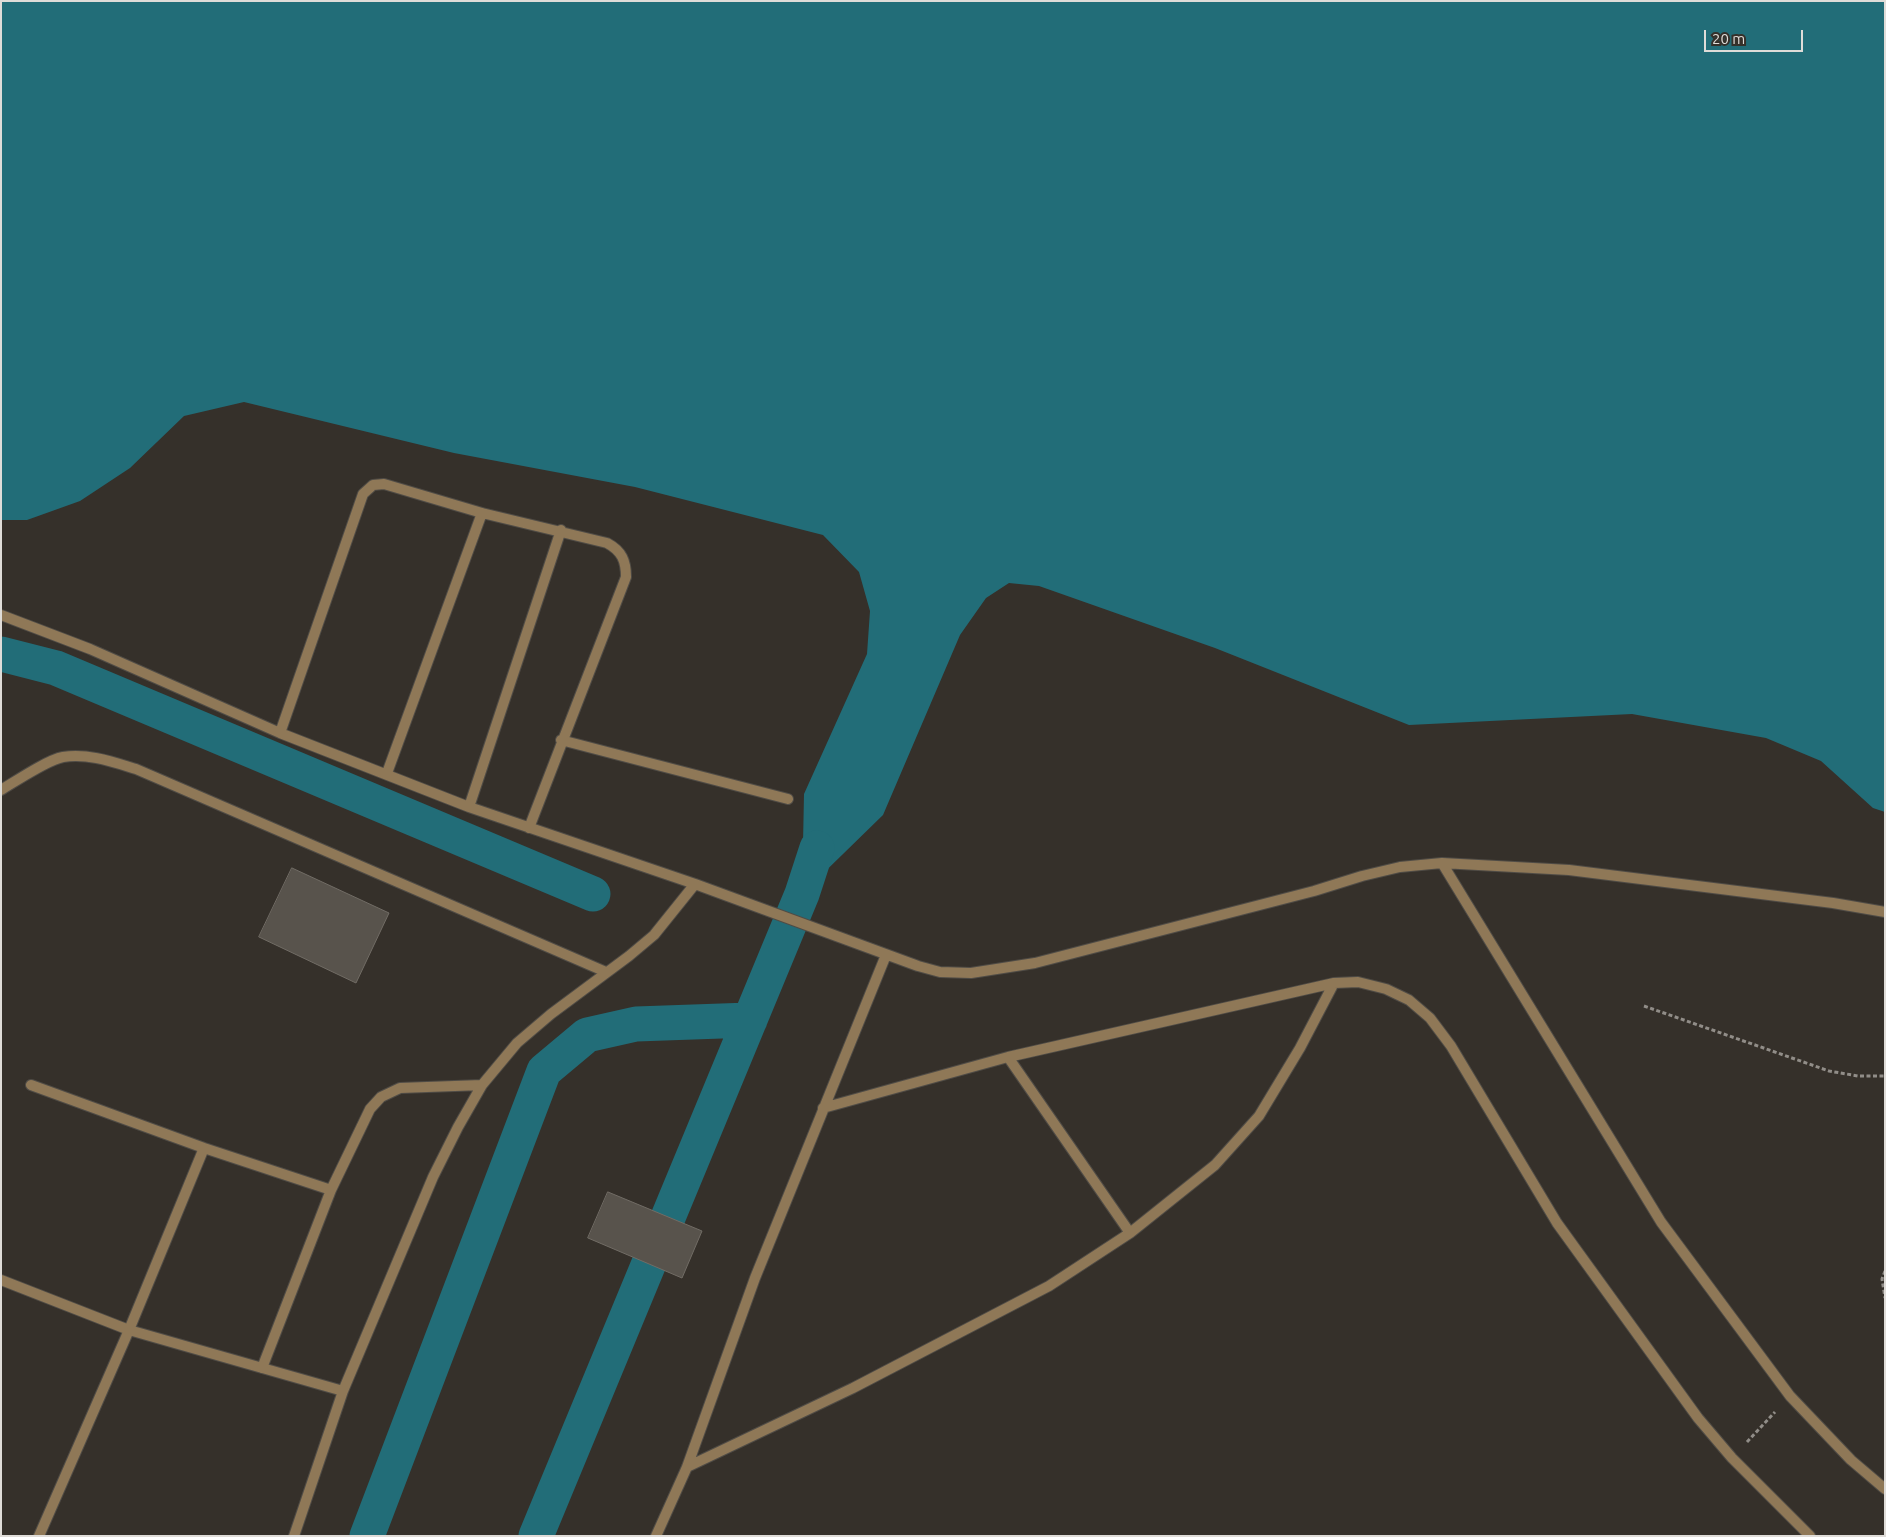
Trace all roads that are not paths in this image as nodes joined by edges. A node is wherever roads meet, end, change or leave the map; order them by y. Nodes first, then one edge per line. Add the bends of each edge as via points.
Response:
1 (482, 513) junction
2 (561, 530) junction
3 (1, 615) edge
4 (280, 733) junction
5 (561, 740) junction
6 (387, 773) junction
7 (1, 790) edge
8 (788, 799) dead end
9 (469, 807) junction
10 (529, 828) junction
11 (1442, 863) junction
12 (695, 884) junction
13 (1885, 912) edge
14 (886, 955) junction
15 (606, 972) junction
16 (1334, 983) junction
17 (1008, 1057) junction
18 (31, 1085) dead end
19 (482, 1085) junction
20 (823, 1108) junction
21 (204, 1148) junction
22 (331, 1190) junction
23 (1130, 1233) junction
24 (1, 1280) edge
25 (129, 1330) junction
26 (262, 1368) junction
27 (343, 1391) junction
28 (688, 1467) junction
29 (1885, 1488) edge
30 (39, 1536) edge
31 (294, 1536) edge
32 (656, 1536) edge
33 (1810, 1536) edge

1 - 2 street
1 - 4 street via 384,484 377,484 363,494
1 - 6 street
2 - 5 street via 607,543 621,553 626,564 626,578
2 - 9 street
3 - 4 street via 90,649
4 - 6 street
5 - 8 street
5 - 10 street
6 - 9 street
7 - 15 street via 62,757 98,758 136,768
9 - 10 street
10 - 12 street
11 - 13 street via 1569,870
11 - 14 street via 1400,867 1000,970 940,972
11 - 29 street via 1661,1222 1790,1396 1851,1460
12 - 14 street
12 - 15 street via 654,935
14 - 20 street
15 - 19 street via 517,1043
16 - 17 street
16 - 23 street via 1259,1116 1214,1165
16 - 33 street via 1358,982 1386,989 1409,1000 1430,1018 1451,1046 1556,1223 1698,1418 1732,1458
17 - 20 street
17 - 23 street
18 - 21 street
19 - 22 street via 412,1086 381,1097 370,1109
19 - 27 street via 433,1177
20 - 28 street via 754,1278
21 - 22 street
21 - 25 street
22 - 26 street
23 - 28 street via 1049,1286 853,1388
24 - 25 street
25 - 26 street
25 - 30 street
26 - 27 street
27 - 31 street
28 - 32 street

